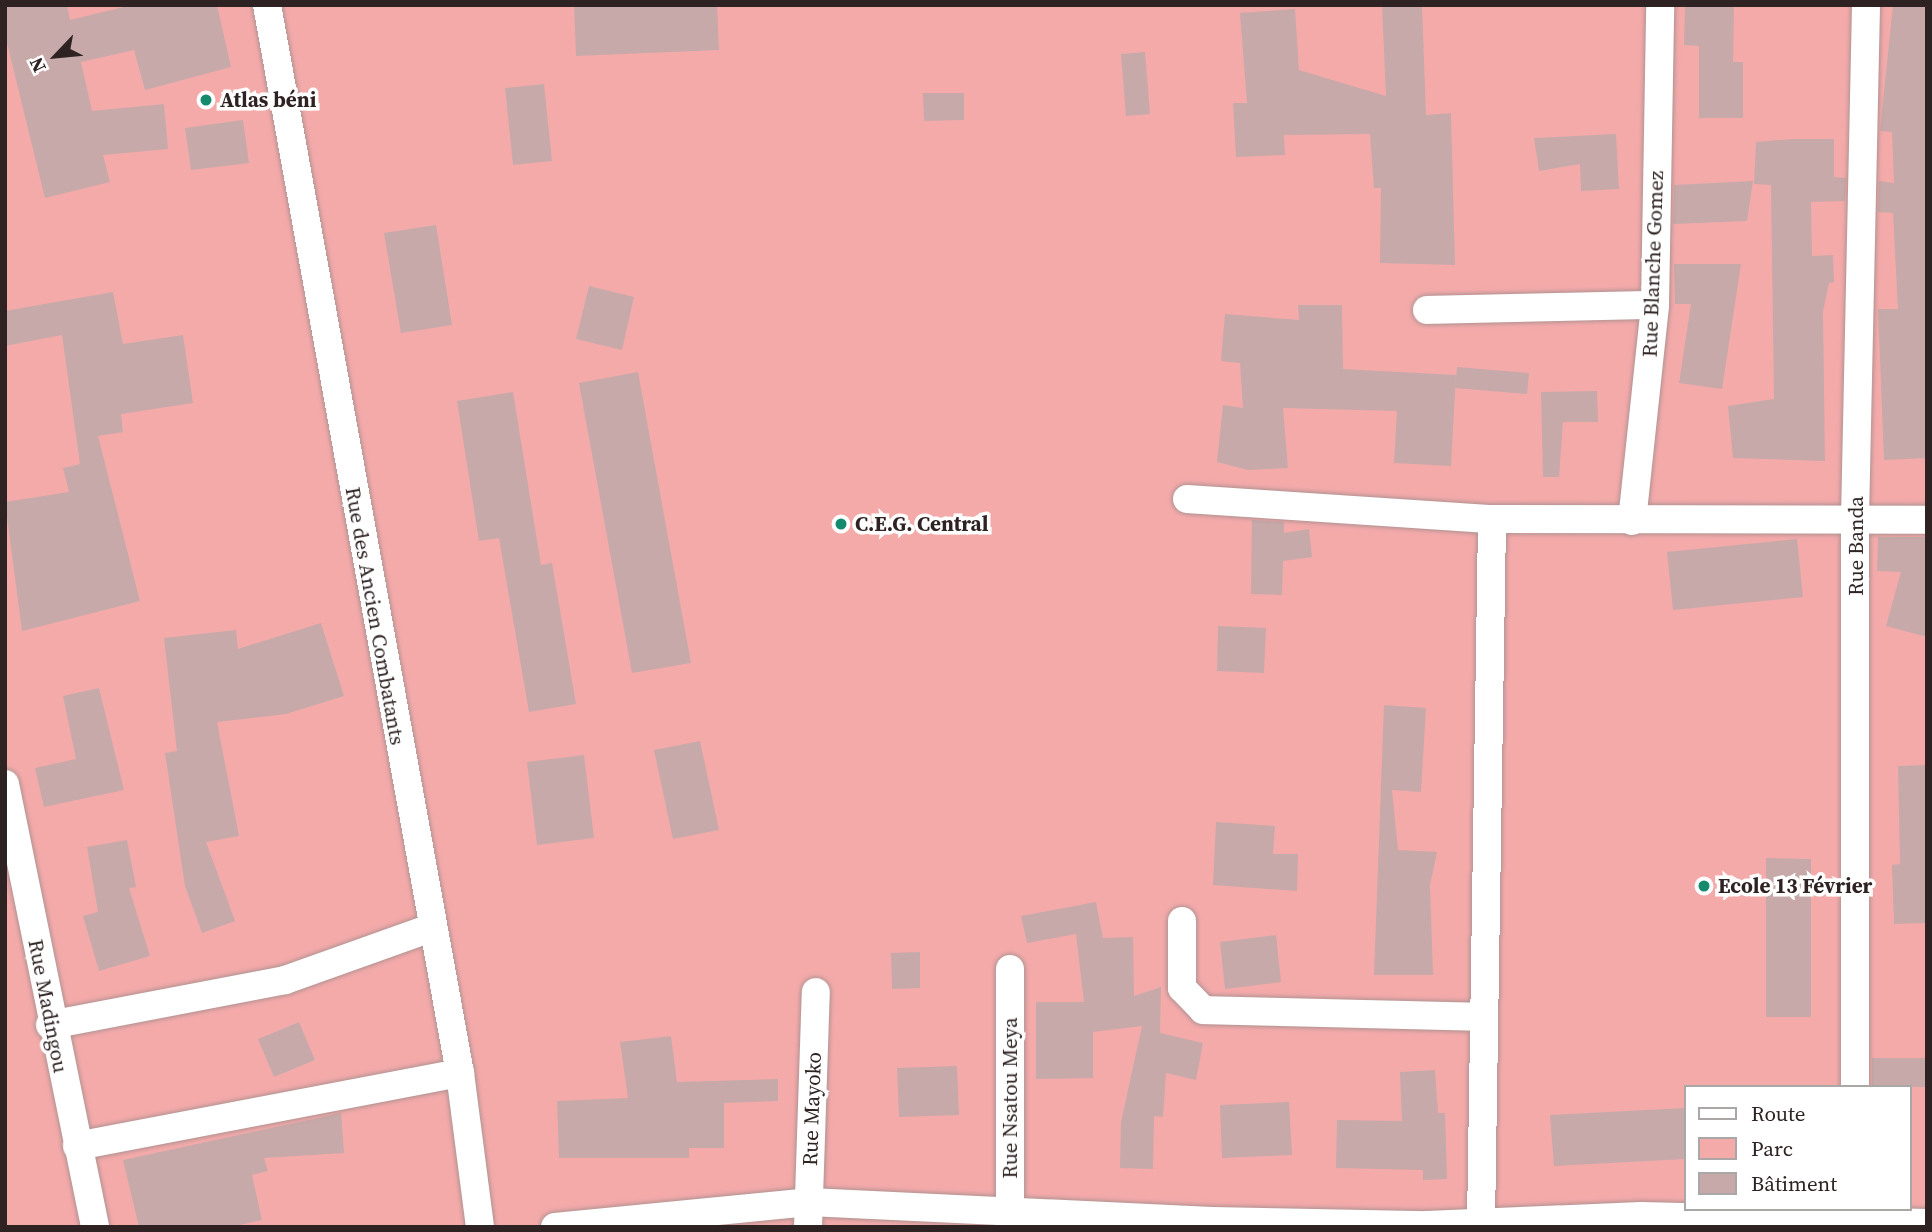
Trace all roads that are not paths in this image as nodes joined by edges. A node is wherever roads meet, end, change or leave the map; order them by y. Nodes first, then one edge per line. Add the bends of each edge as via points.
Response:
1 (267, 5) edge
2 (1660, 5) edge
3 (1866, 5) edge
4 (1655, 305) junction
5 (1427, 310) dead end
6 (1187, 499) dead end
7 (1856, 518) junction
8 (1492, 519) junction
9 (1927, 520) edge
10 (1632, 522) junction
11 (5, 784) edge
12 (1182, 921) dead end
13 (430, 928) junction
14 (1010, 970) dead end
15 (816, 992) dead end
16 (1484, 1017) junction
17 (50, 1025) junction
18 (460, 1073) junction
19 (1855, 1085) edge
20 (77, 1146) junction
21 (808, 1214) edge
22 (1855, 1219) edge
23 (1010, 1221) edge
24 (1641, 1222) edge
25 (1481, 1223) junction
26 (1927, 1223) edge
27 (1212, 1224) edge
28 (1427, 1226) edge
29 (95, 1227) edge
30 (480, 1227) edge
31 (555, 1227) edge

1 - 13 street, Rue des Ancien Combatants
2 - 4 street, Rue Blanche Gomez
3 - 7 street, Rue Banda
4 - 5 street
4 - 10 street, Rue Blanche Gomez
6 - 8 street
7 - 9 street
7 - 10 street
7 - 19 street, Rue Banda
8 - 10 street
8 - 16 street
11 - 17 street, Rue Madingou
12 - 16 street via 1182,988 1203,1010
13 - 17 street via 285,981
13 - 18 street, Rue des Ancien Combatants
14 - 23 street, Rue Nsatou Meya
15 - 21 street, Rue Mayoko
16 - 25 street
17 - 20 street, Rue Madingou
18 - 20 street
18 - 30 street, Rue des Ancien Combatants
20 - 29 street, Rue Madingou
21 - 23 street
21 - 31 street
22 - 24 street
22 - 26 street
23 - 27 street
24 - 25 street
25 - 28 street
27 - 28 street

